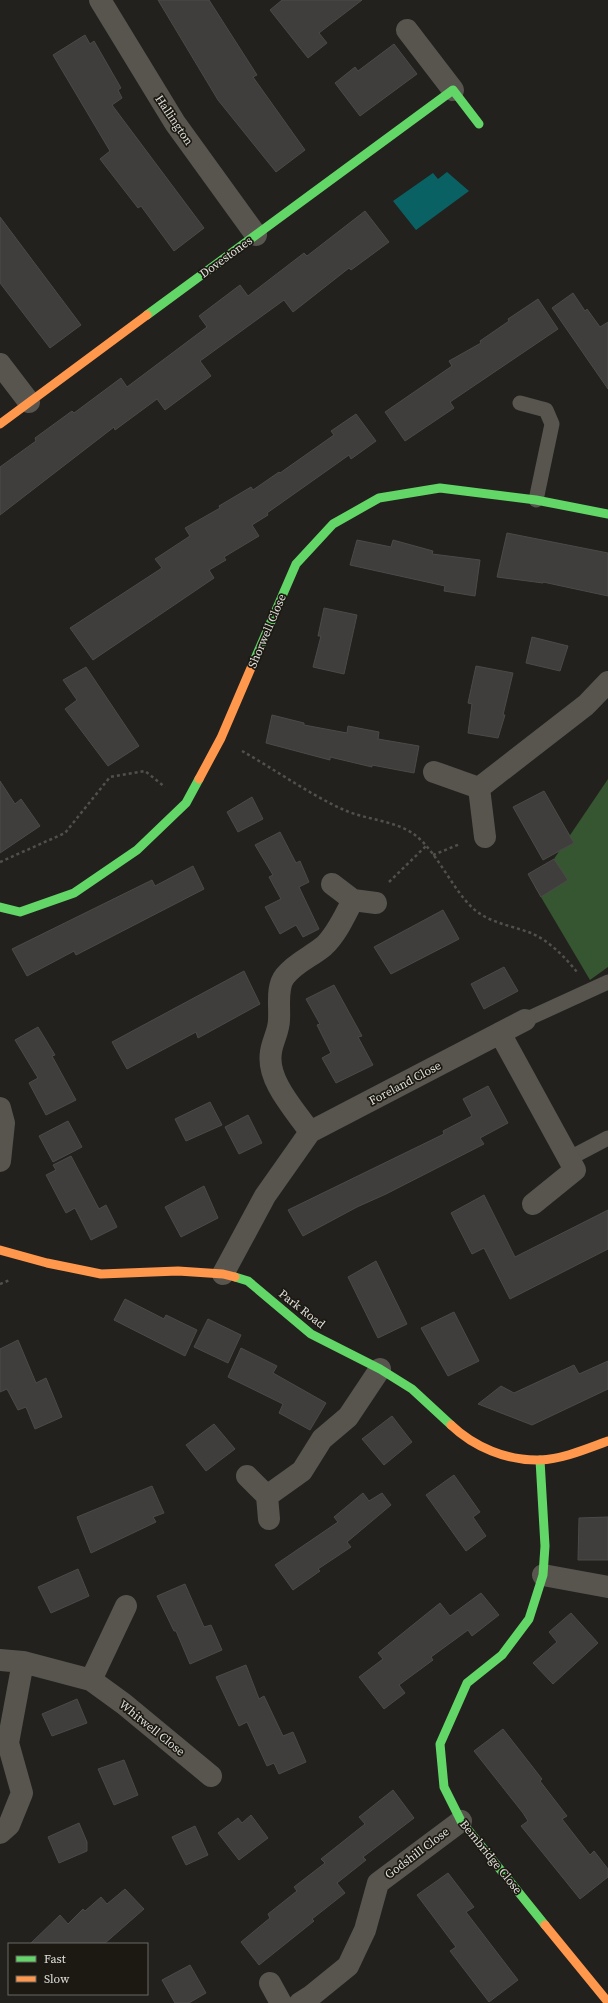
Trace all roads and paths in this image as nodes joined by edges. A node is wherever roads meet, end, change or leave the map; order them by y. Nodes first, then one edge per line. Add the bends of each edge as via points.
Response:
1 (100, 0) edge
2 (408, 30) dead end
3 (453, 90) junction
4 (479, 124) dead end
5 (256, 234) junction
6 (0, 364) edge
7 (29, 402) junction
8 (520, 403) dead end
9 (0, 424) edge
10 (536, 500) junction
11 (608, 514) edge
12 (608, 682) edge
13 (221, 738) junction
14 (434, 772) dead end
15 (479, 788) junction
16 (186, 804) junction
17 (485, 837) dead end
18 (426, 846) junction
19 (0, 862) edge
20 (332, 884) dead end
21 (353, 900) junction
22 (376, 903) joint
23 (0, 907) edge
24 (608, 982) edge
25 (590, 989) junction
26 (526, 1020) joint
27 (500, 1033) junction
28 (0, 1108) edge
29 (310, 1132) junction
30 (608, 1138) edge
31 (568, 1159) junction
32 (0, 1161) edge
33 (533, 1204) dead end
34 (0, 1250) edge
35 (223, 1274) junction
36 (380, 1369) junction
37 (608, 1441) edge
38 (540, 1460) junction
39 (247, 1476) dead end
40 (267, 1496) junction
41 (269, 1519) dead end
42 (543, 1575) junction
43 (608, 1588) edge
44 (126, 1606) dead end
45 (0, 1660) edge
46 (23, 1662) junction
47 (91, 1680) junction
48 (211, 1776) dead end
49 (461, 1820) junction
50 (0, 1833) edge
51 (270, 1983) dead end
52 (608, 2002) edge
53 (281, 2003) edge
54 (300, 2003) edge

1 - 5 street, Hallington via 175,123
2 - 3 street
3 - 4 street
3 - 5 street, Dovestones
5 - 7 street, Dovestones
6 - 7 street
7 - 9 street, Dovestones
8 - 10 lane via 546,410 552,424
10 - 11 street, Shorwell Close
10 - 13 street, Shorwell Close via 440,488 379,498 334,524 296,564
12 - 15 street via 586,705
13 - 16 street, Shorwell Close
13 - 18 path via 340,808 406,829
14 - 15 street
15 - 17 street
16 - 19 path via 145,771 110,778 65,833
16 - 23 street, Shorwell Close via 137,850 74,893 20,912
18 - 22 path via 384,886
18 - 25 path via 473,909 483,916 533,934 571,965
20 - 21 street
21 - 22 street
21 - 29 street via 335,933 325,945 295,965 284,977 279,992 279,1023 271,1052 270,1068 275,1081
24 - 25 lane
25 - 26 lane
26 - 27 street, Foreland Close
27 - 29 street, Foreland Close
27 - 31 street
28 - 32 street via 4,1123
29 - 35 street, Foreland Close via 265,1196
30 - 31 lane
31 - 33 street via 574,1170
34 - 35 street, Park Road via 101,1274 178,1271
35 - 36 street, Park Road via 248,1281 311,1334
36 - 38 street, Park Road via 412,1389 454,1428 478,1446 508,1456
36 - 40 street via 348,1417 322,1439 302,1471
37 - 38 street, Park Road via 573,1454
38 - 42 street, Bembridge Close via 546,1546
39 - 40 street
40 - 41 street
42 - 43 street
42 - 49 street, Bembridge Close via 529,1619 502,1655 466,1683 440,1744 444,1787
44 - 47 street
45 - 46 street, Whitwell Close
46 - 47 street, Whitwell Close
46 - 50 street via 8,1743 22,1793 9,1825
47 - 48 street, Whitwell Close
49 - 52 street, Bembridge Close
49 - 54 street, Godshill Close via 378,1883 365,1930 348,1966
51 - 53 street

